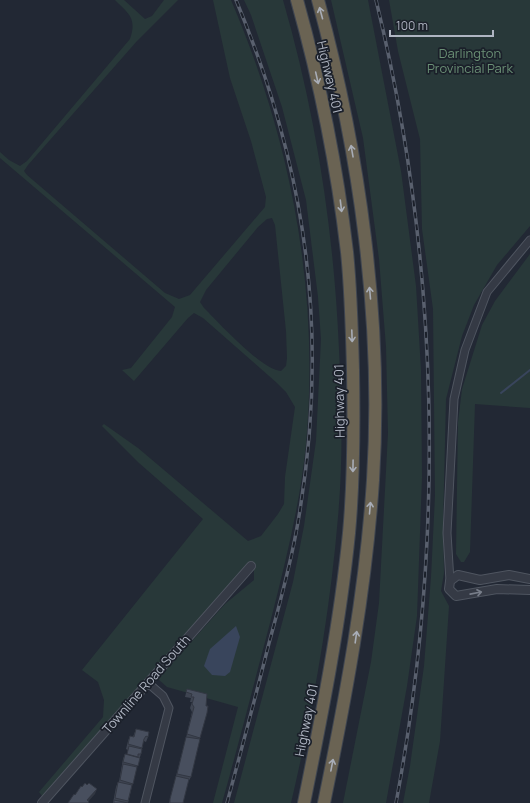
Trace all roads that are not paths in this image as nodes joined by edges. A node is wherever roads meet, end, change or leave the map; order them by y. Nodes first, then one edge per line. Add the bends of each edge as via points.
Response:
1 (297, 0) edge
2 (318, 0) edge
3 (530, 240) edge
4 (251, 566) dead end
5 (530, 579) edge
6 (450, 581) junction
7 (530, 590) edge
8 (148, 683) junction
9 (42, 803) edge
10 (144, 803) edge
11 (304, 803) edge
12 (324, 803) edge

1 -> 11 highway, Highway 401 via 325,115 339,195 351,310 354,412 353,482 344,573 330,673
12 -> 2 highway, Highway 401 via 352,660 364,574 373,481 374,395 370,296 358,186 345,111
3 - 6 street via 487,292 465,350 454,400 447,533
4 - 8 street, Townline Road South
5 - 6 street via 509,574 480,580 458,575
6 -> 7 street via 449,589 456,596 497,589
8 - 9 street, Townline Road South
8 - 10 street via 163,696 169,708

